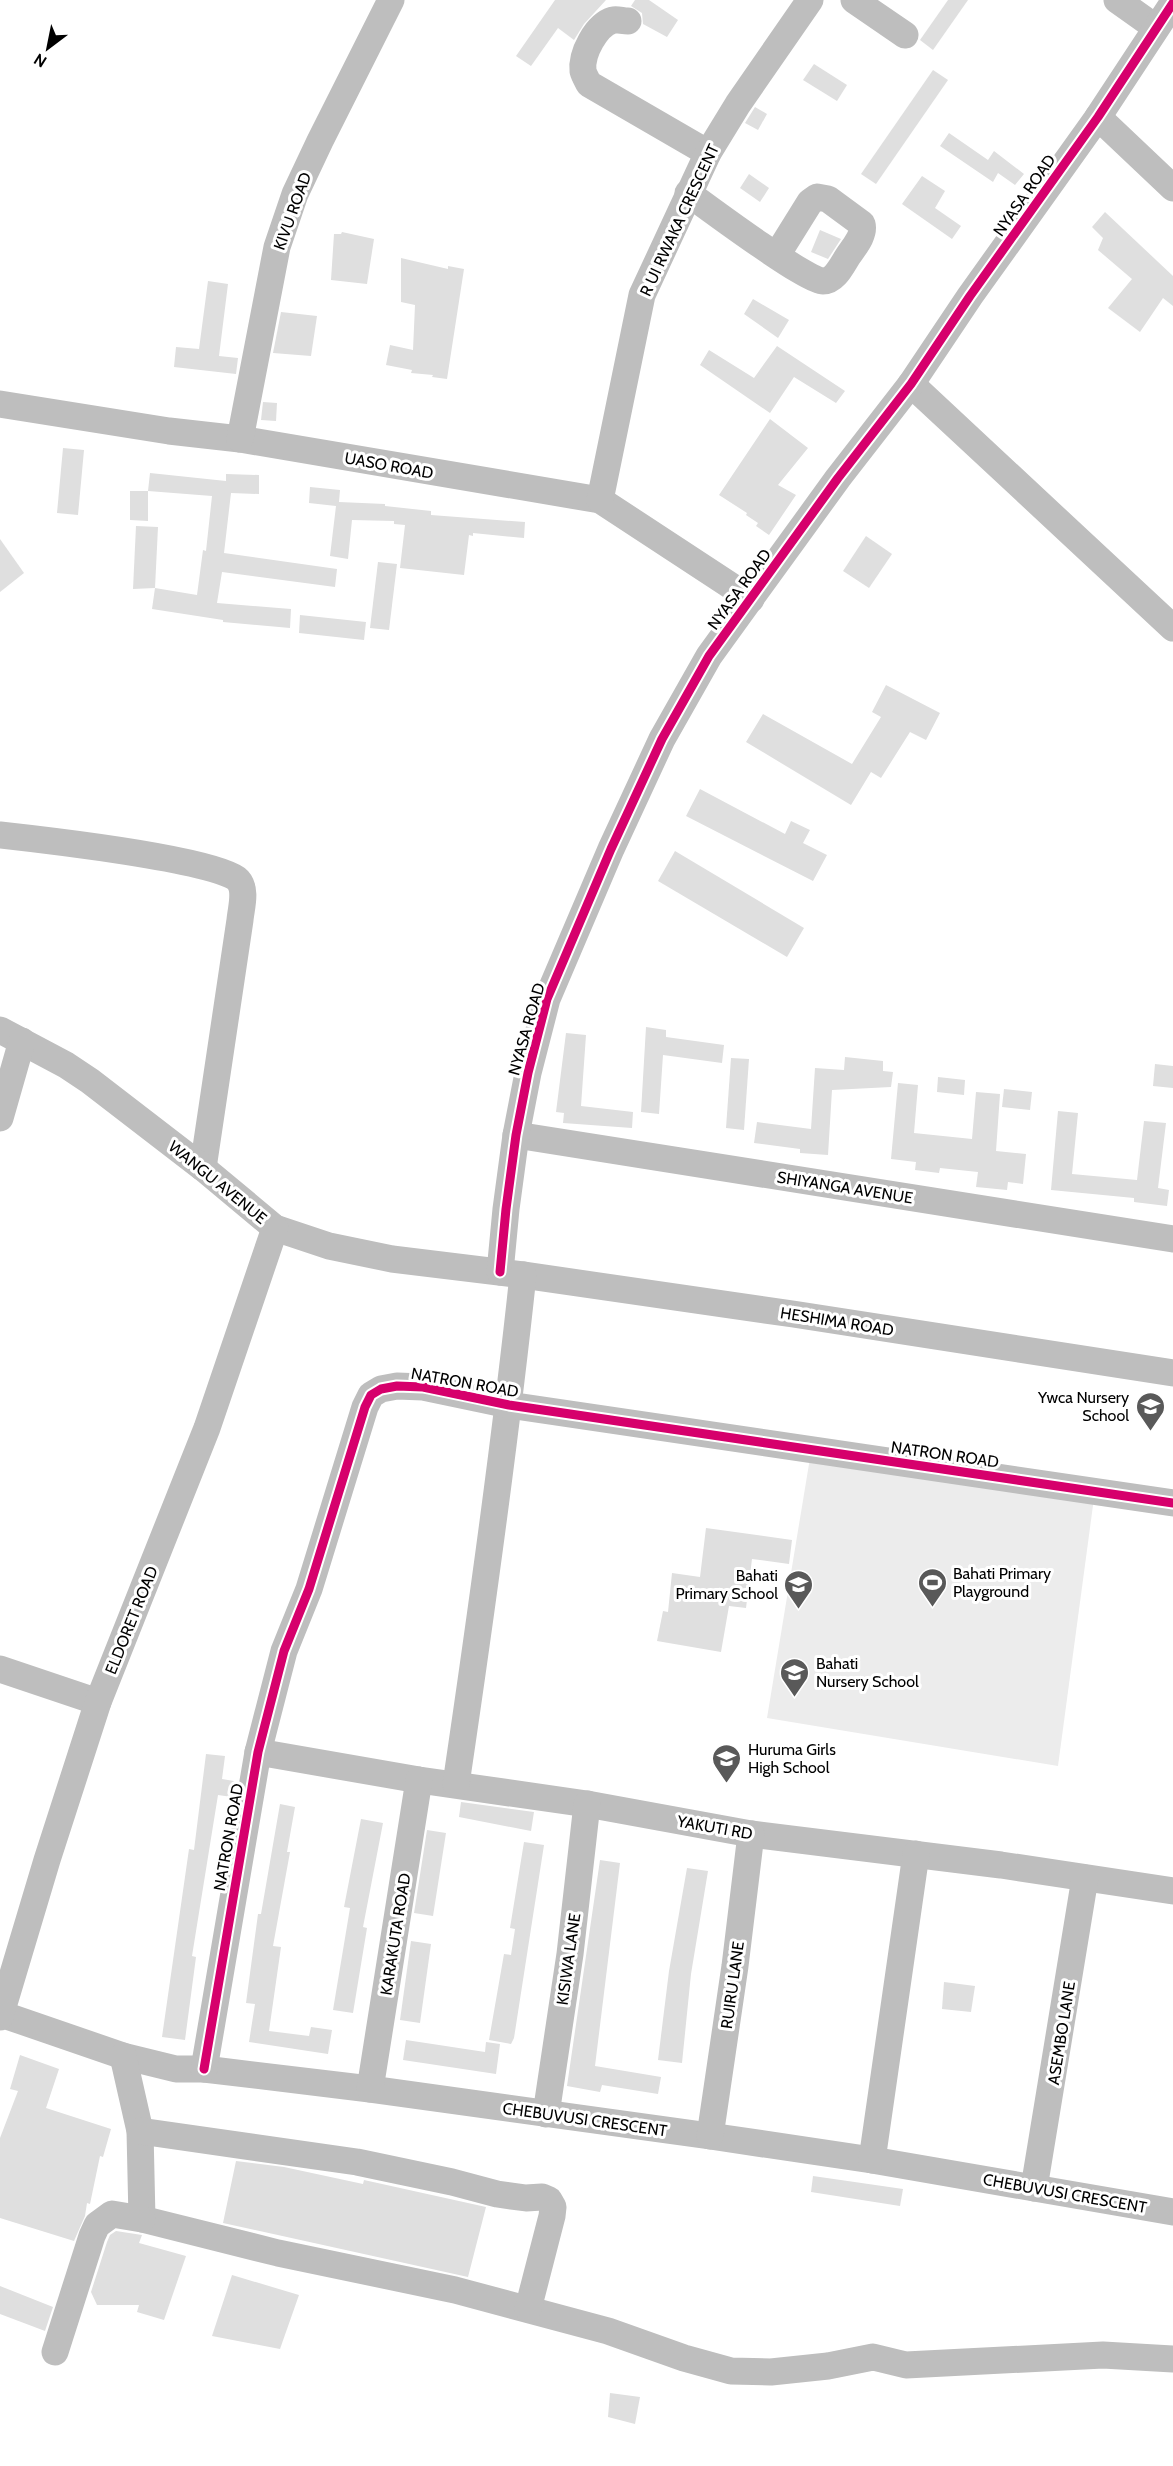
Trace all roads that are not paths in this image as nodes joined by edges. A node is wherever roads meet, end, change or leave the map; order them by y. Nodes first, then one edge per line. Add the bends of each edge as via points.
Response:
1 (391, 0) edge
2 (810, 0) edge
3 (854, 0) edge
4 (1117, 0) edge
5 (1173, 3) edge
6 (627, 21) dead end
7 (1155, 27) junction
8 (905, 35) dead end
9 (1098, 117) junction
10 (708, 153) junction
11 (1173, 188) edge
12 (688, 193) junction
13 (777, 255) dead end
14 (911, 384) junction
15 (0, 404) edge
16 (240, 439) junction
17 (600, 500) junction
18 (751, 599) junction
19 (1173, 628) edge
20 (0, 835) edge
21 (11, 1035) edge
22 (0, 1118) edge
23 (516, 1135) junction
24 (203, 1168) junction
25 (275, 1228) junction
26 (1173, 1239) edge
27 (512, 1274) junction
28 (1173, 1373) edge
29 (509, 1405) junction
30 (1173, 1503) edge
31 (0, 1669) edge
32 (98, 1702) junction
33 (258, 1752) junction
34 (419, 1780) junction
35 (456, 1784) junction
36 (587, 1804) junction
37 (751, 1834) junction
38 (916, 1854) junction
39 (1085, 1878) junction
40 (1173, 1891) edge
41 (0, 2015) edge
42 (123, 2055) junction
43 (204, 2069) junction
44 (370, 2089) junction
45 (546, 2114) junction
46 (140, 2131) junction
47 (710, 2136) junction
48 (872, 2160) junction
49 (1034, 2188) junction
50 (1173, 2212) edge
51 (142, 2219) junction
52 (528, 2309) junction
53 (56, 2352) dead end
54 (1173, 2359) edge

1 - 16 street, KIVU ROAD via 295,194 277,247
2 - 10 street, R UI RWAKA CRESCENT
3 - 8 street
4 - 7 street
5 - 7 street, NYASA ROAD
6 - 10 street via 613,20 591,42 584,56 583,73 589,84
7 - 9 street, NYASA ROAD
9 - 11 street
9 - 14 street, NYASA ROAD
10 - 12 street, R UI RWAKA CRESCENT
12 - 13 street
12 - 17 street, R UI RWAKA CRESCENT via 642,295
14 - 18 street, NYASA ROAD
14 - 19 street
15 - 16 street, UASO ROAD
16 - 17 street, UASO ROAD
17 - 18 street, UASO ROAD
18 - 23 street, NYASA ROAD via 686,694 611,849 547,999
20 - 24 street via 173,860 224,871 240,881 240,920
21 - 22 street
21 - 24 street, WANGU AVENUE via 90,1081
23 - 26 street, SHIYANGA AVENUE
23 - 27 street, NYASA ROAD via 506,1209
24 - 25 street, WANGU AVENUE
25 - 27 street, WANGU AVENUE via 329,1246 392,1259
25 - 32 street, ELDORET ROAD via 207,1428
27 - 28 street, HESHIMA ROAD
27 - 29 street, NYASA ROAD
29 - 30 street, NATRON ROAD
29 - 33 street, NATRON ROAD via 423,1387 397,1386 371,1395 309,1589 284,1651
29 - 35 street, NYASA ROAD
31 - 32 street
32 - 41 street, ELDORET ROAD
33 - 34 street, YAKUTI RD
33 - 43 street, NATRON ROAD
34 - 35 street, YAKUTI RD
34 - 44 street, KARAKUTA ROAD
35 - 36 street, YAKUTI RD
36 - 37 street, YAKUTI RD
36 - 45 street, KISIWA LANE
37 - 38 street, YAKUTI RD
37 - 47 street, RUIRU LANE
38 - 39 street, YAKUTI RD
38 - 48 street
39 - 40 street, YAKUTI RD
39 - 49 street, ASEMBO LANE
41 - 42 street, CHEBUVUSI CRESCENT
42 - 43 street, CHEBUVUSI CRESCENT via 176,2069
42 - 46 street
43 - 44 street, CHEBUVUSI CRESCENT
44 - 45 street, CHEBUVUSI CRESCENT
45 - 47 street, CHEBUVUSI CRESCENT
46 - 51 street
46 - 52 street via 357,2162 497,2194 549,2200 552,2216
47 - 48 street, CHEBUVUSI CRESCENT
48 - 49 street, CHEBUVUSI CRESCENT
49 - 50 street, CHEBUVUSI CRESCENT
51 - 52 street
51 - 53 street via 112,2214 97,2225
52 - 54 street via 731,2371 771,2372 873,2357 906,2366 1102,2355

